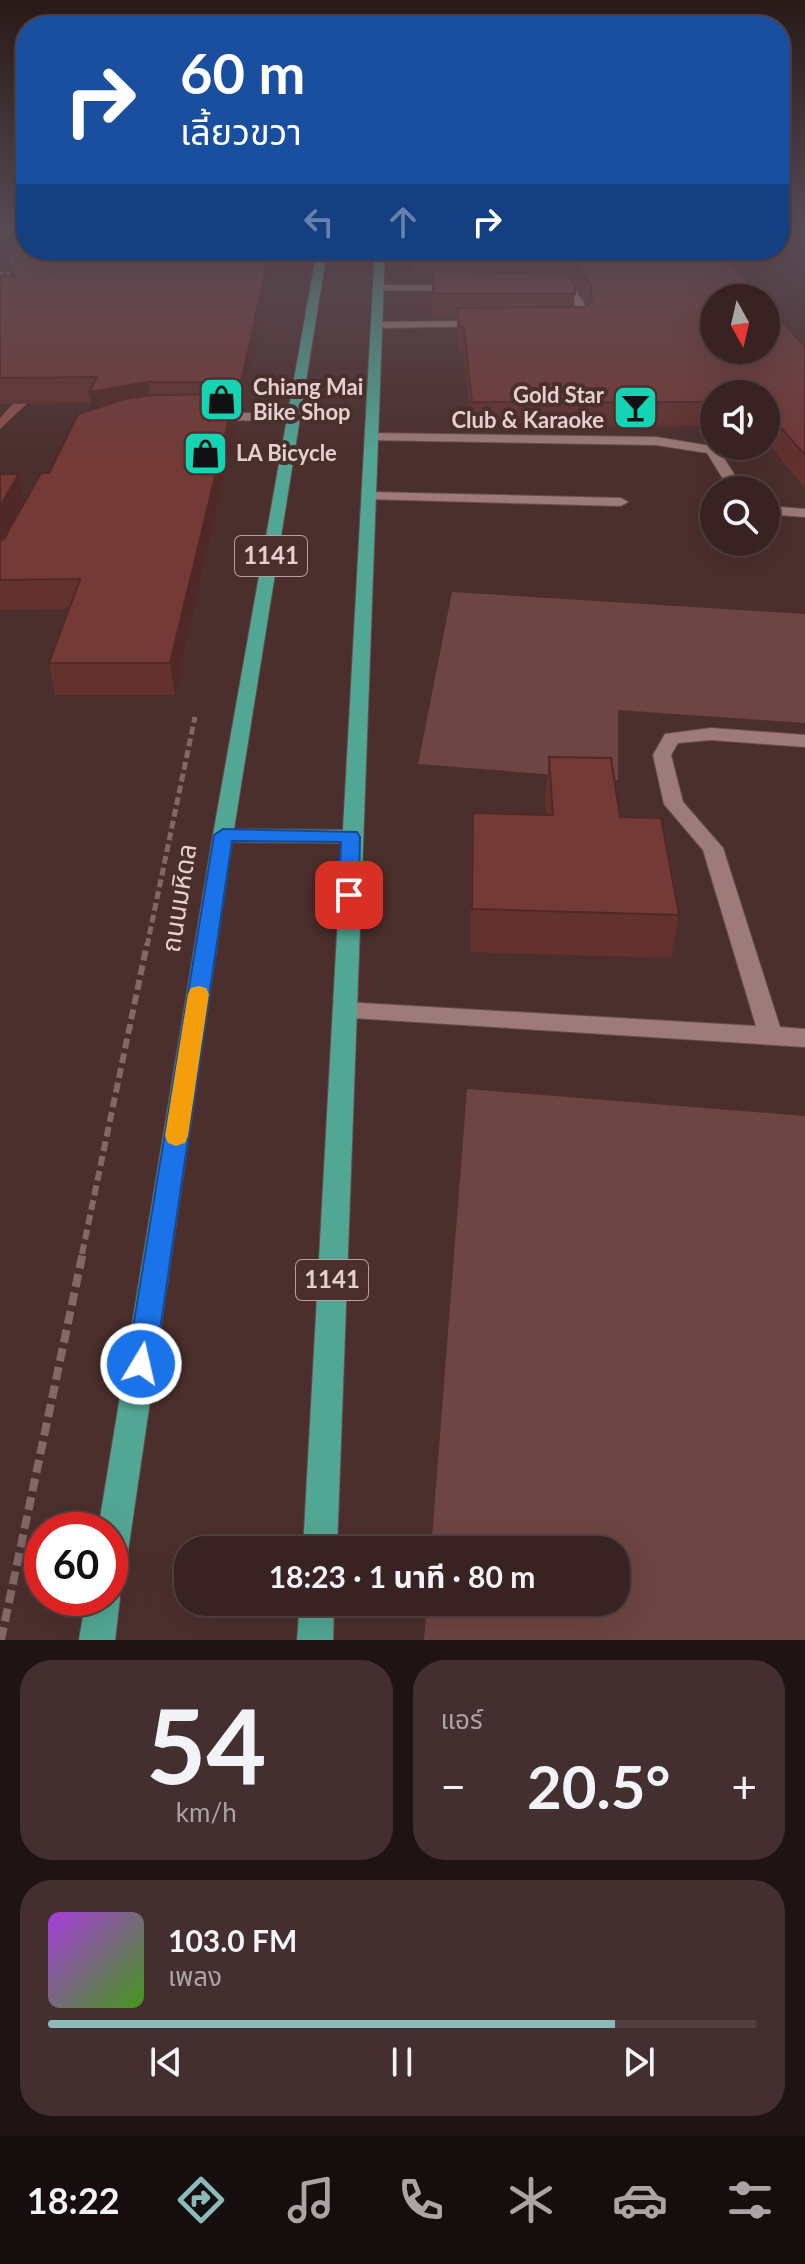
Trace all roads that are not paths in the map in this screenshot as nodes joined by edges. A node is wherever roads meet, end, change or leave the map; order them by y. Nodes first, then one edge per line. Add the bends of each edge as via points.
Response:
1 (313, 303) edge
2 (379, 303) edge
3 (578, 303) edge
4 (566, 323) edge
5 (488, 324) edge
6 (379, 325) junction
7 (197, 416) edge
8 (294, 417) junction
9 (372, 437) junction
10 (728, 476) edge
11 (370, 496) junction
12 (621, 502) dead end
13 (780, 511) edge
14 (805, 513) edge
15 (805, 741) edge
16 (223, 835) junction
17 (351, 837) junction
18 (345, 1011) junction
19 (771, 1036) junction
20 (805, 1038) edge
21 (117, 1512) edge
22 (321, 1536) edge
23 (100, 1616) edge
24 (316, 1616) edge
25 (97, 1640) edge
26 (315, 1640) edge

1 - 8 main road, ถนนมหิดล / 1141
2 - 6 main road, 1141
3 - 4 street via 582,323
5 - 6 street
6 - 9 main road, 1141
7 - 8 street
8 - 16 main road, ถนนมหิดล / 1141
9 - 10 street via 656,441 712,450
9 - 11 main road, 1141
11 - 12 street
11 - 17 main road, 1141
13 - 14 street
15 - 19 street via 685,736 672,738 662,755 674,804 713,848
16 - 17 main road
16 - 21 main road, ถนนมหิดล / 1141
17 - 18 main road, 1141
18 - 19 street
18 - 22 main road, 1141
19 - 20 street
23 - 25 main road
24 - 26 main road

